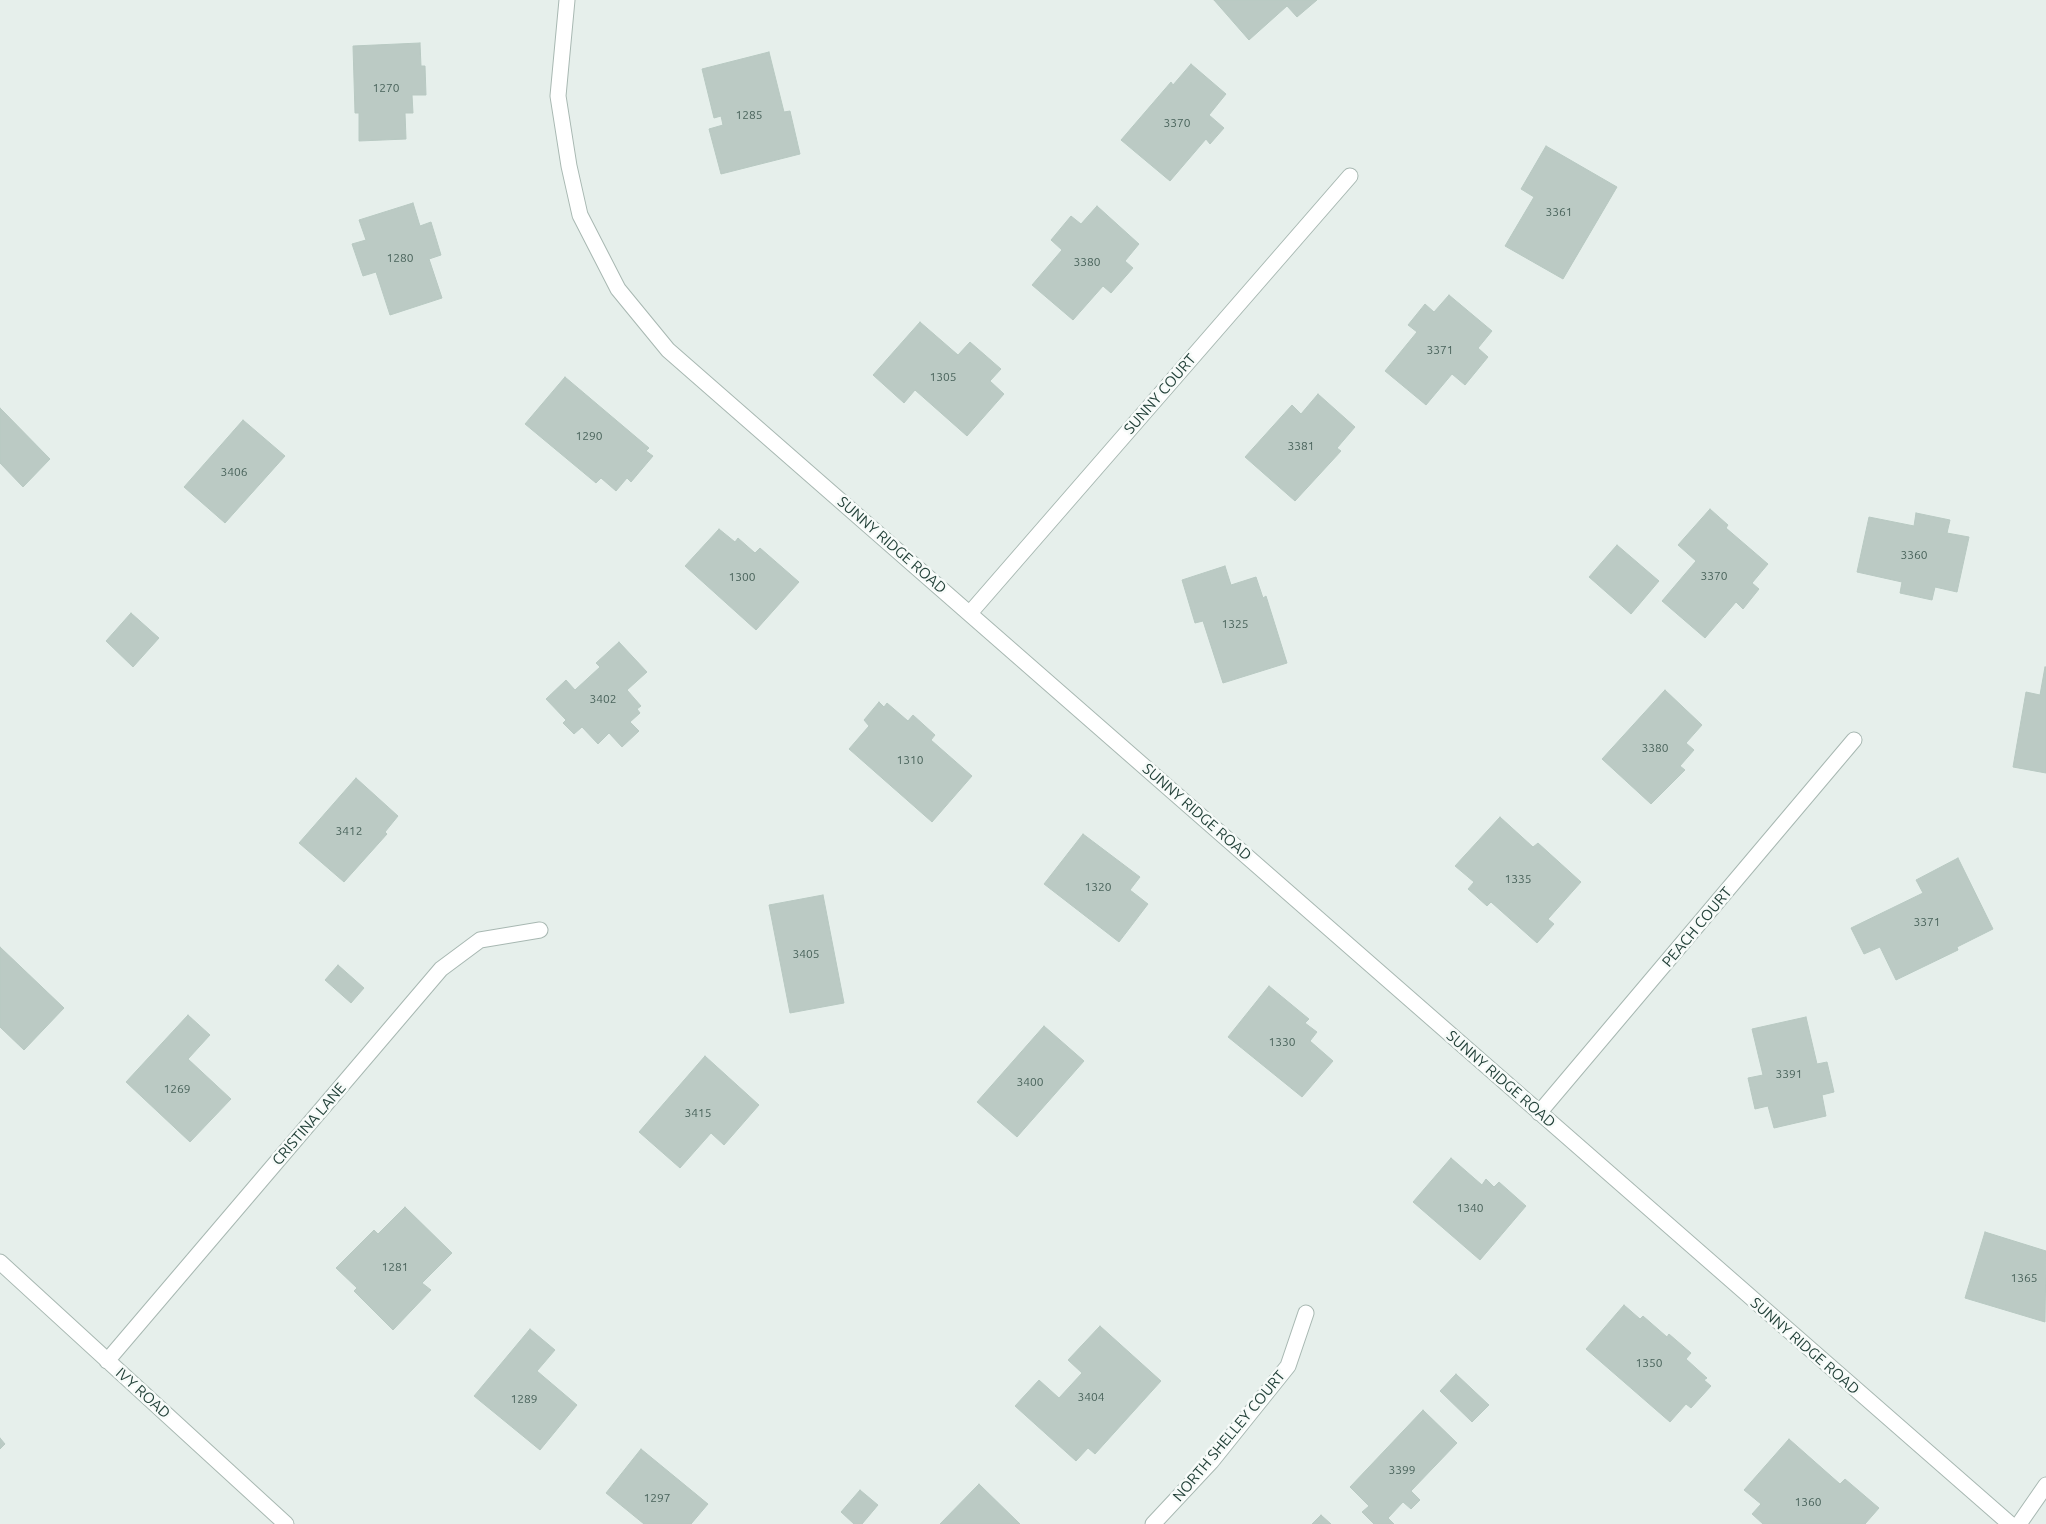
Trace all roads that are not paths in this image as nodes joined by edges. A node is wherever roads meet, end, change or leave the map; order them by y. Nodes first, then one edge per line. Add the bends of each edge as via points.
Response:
1 (566, 0) edge
2 (1350, 176) dead end
3 (970, 613) junction
4 (1854, 740) dead end
5 (540, 930) dead end
6 (1539, 1113) junction
7 (0, 1262) edge
8 (1306, 1313) dead end
9 (107, 1361) junction
10 (2046, 1485) edge
11 (286, 1524) edge
12 (1153, 1524) edge
13 (2010, 1524) edge
14 (2019, 1524) edge

1 - 3 street, SUNNY RIDGE ROAD via 558,96 569,166 580,215 618,289 668,350
2 - 3 street, SUNNY COURT
3 - 6 street, SUNNY RIDGE ROAD
4 - 6 street, PEACH COURT
5 - 9 street, CRISTINA LANE via 480,940 441,969
6 - 13 street, SUNNY RIDGE ROAD
7 - 9 street, IVY ROAD
8 - 12 street, NORTH SHELLEY COURT via 1288,1366 1212,1462
9 - 11 street, IVY ROAD
10 - 14 street

